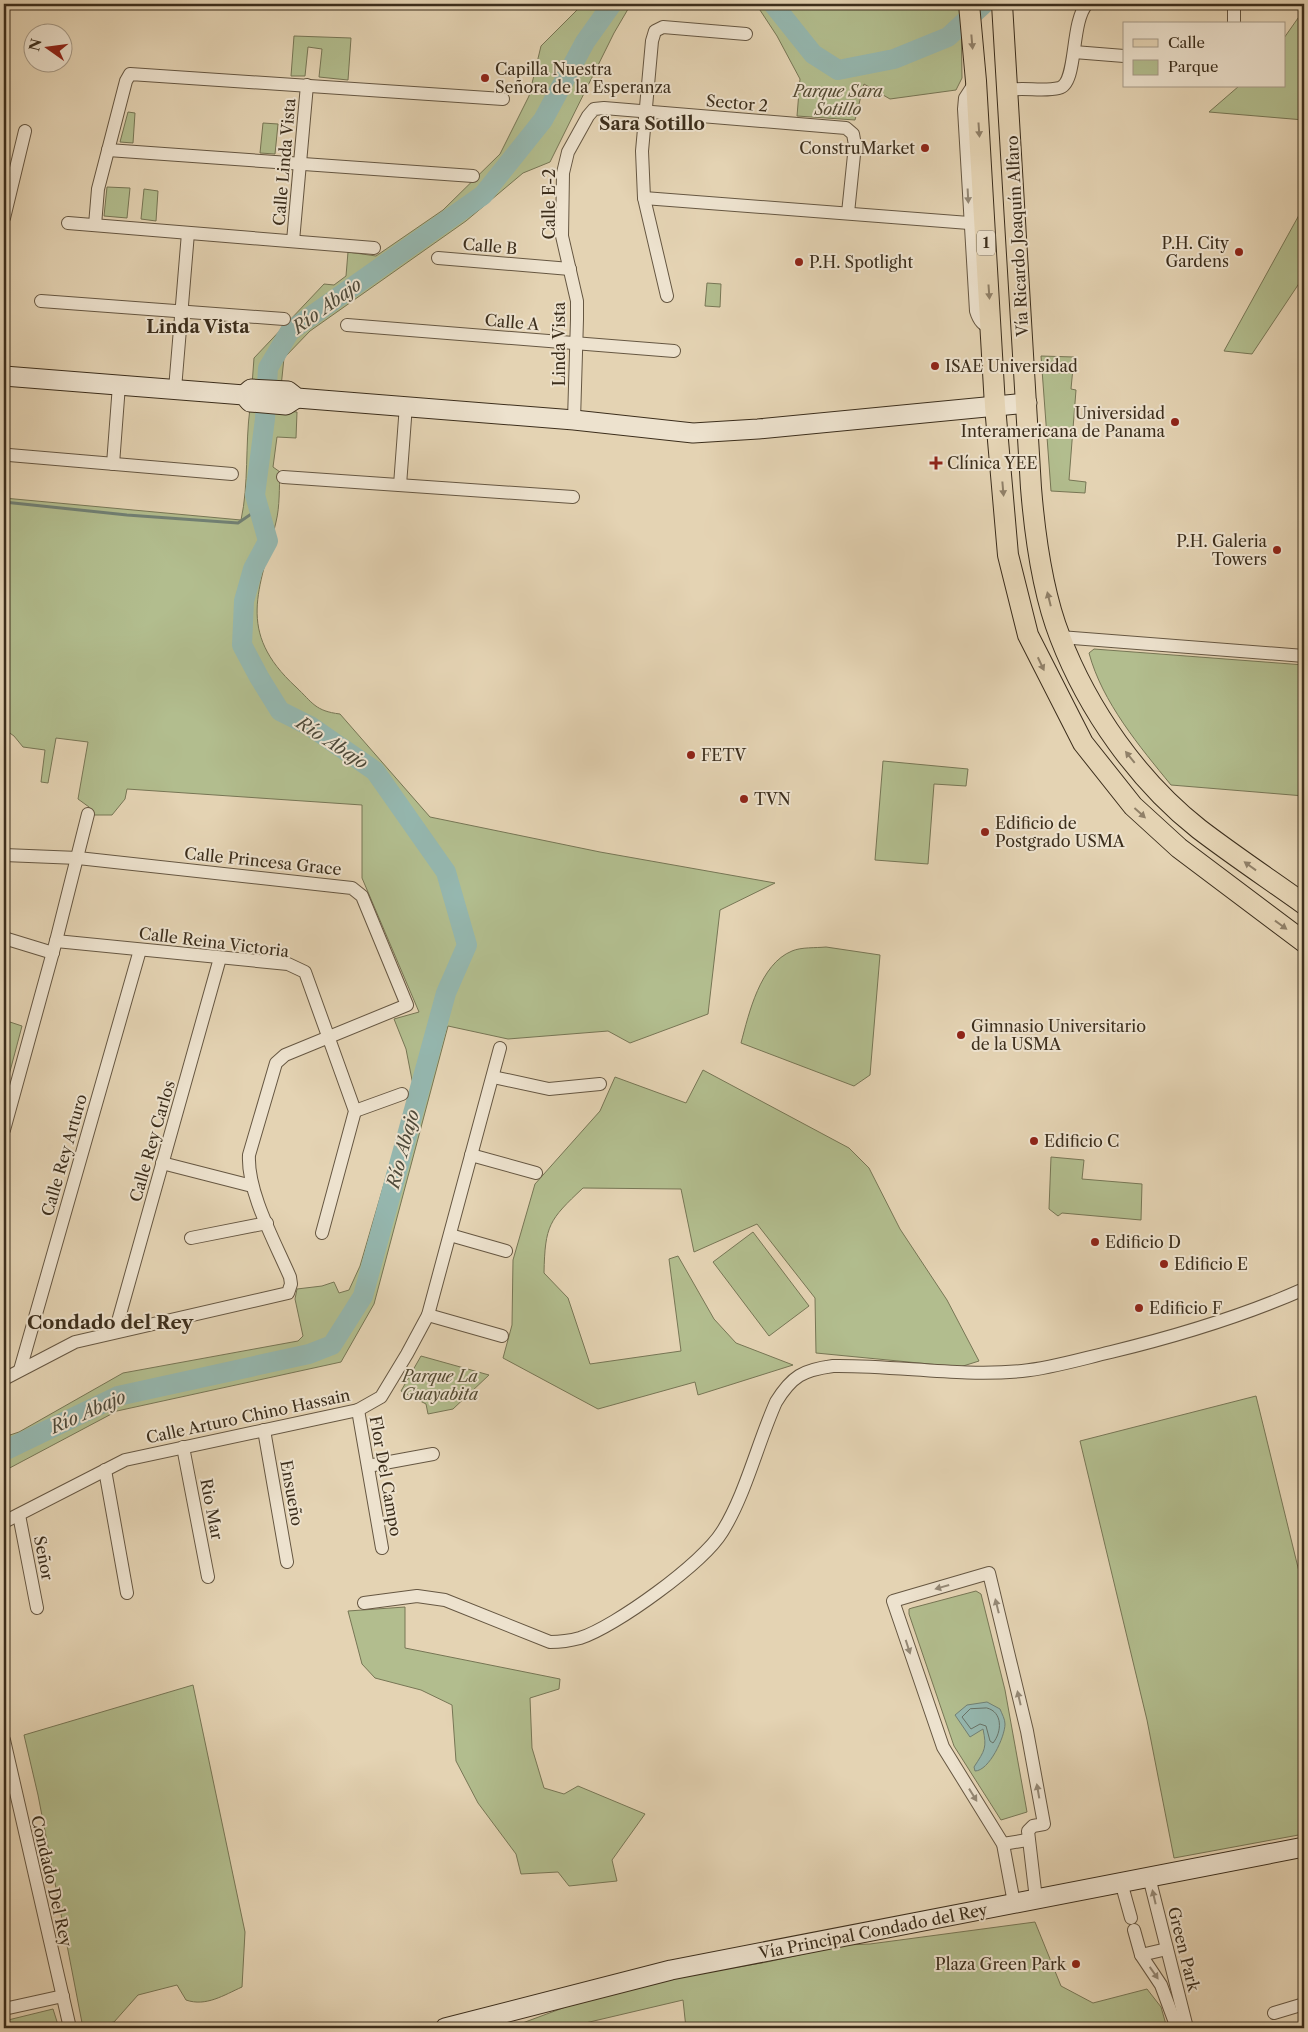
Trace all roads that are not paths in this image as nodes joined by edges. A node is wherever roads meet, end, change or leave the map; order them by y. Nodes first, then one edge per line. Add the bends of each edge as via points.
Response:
1 (969, 4) edge
2 (1002, 4) edge
3 (1087, 4) edge
4 (1234, 4) edge
5 (1234, 22) edge
6 (746, 34) dead end
7 (1074, 52) junction
8 (1123, 56) edge
9 (976, 81) junction
10 (307, 85) junction
11 (1008, 90) junction
12 (503, 99) dead end
13 (646, 112) junction
14 (25, 131) dead end
15 (108, 150) junction
16 (301, 163) junction
17 (473, 176) dead end
18 (644, 198) junction
19 (848, 213) junction
20 (4, 218) edge
21 (969, 222) junction
22 (68, 223) dead end
23 (95, 225) junction
24 (188, 233) junction
25 (293, 241) junction
26 (374, 248) dead end
27 (438, 258) dead end
28 (570, 269) junction
29 (667, 296) dead end
30 (41, 301) dead end
31 (181, 311) junction
32 (284, 319) dead end
33 (347, 325) dead end
34 (992, 329) junction
35 (576, 343) junction
36 (674, 352) dead end
37 (4, 376) edge
38 (120, 385) junction
39 (175, 389) junction
40 (1027, 403) junction
41 (406, 406) junction
42 (995, 406) junction
43 (574, 420) junction
44 (9, 455) dead end
45 (112, 464) junction
46 (232, 474) dead end
47 (283, 477) dead end
48 (400, 485) junction
49 (573, 497) dead end
50 (1060, 637) junction
51 (1304, 656) edge
52 (88, 814) dead end
53 (4, 855) edge
54 (78, 858) junction
55 (1279, 886) junction
56 (1304, 894) edge
57 (1304, 904) edge
58 (4, 938) edge
59 (1304, 942) edge
60 (55, 947) junction
61 (140, 950) junction
62 (220, 958) junction
63 (327, 1037) junction
64 (500, 1048) dead end
65 (493, 1077) junction
66 (600, 1084) dead end
67 (402, 1094) dead end
68 (7, 1107) edge
69 (355, 1111) junction
70 (4, 1130) edge
71 (471, 1155) junction
72 (162, 1163) junction
73 (536, 1173) dead end
74 (252, 1186) junction
75 (268, 1223) junction
76 (322, 1233) dead end
77 (450, 1235) junction
78 (190, 1238) dead end
79 (506, 1251) dead end
80 (1304, 1289) edge
81 (428, 1314) junction
82 (115, 1332) junction
83 (502, 1336) dead end
84 (20, 1370) junction
85 (4, 1379) edge
86 (358, 1410) junction
87 (264, 1430) junction
88 (183, 1447) junction
89 (433, 1454) dead end
90 (368, 1466) junction
91 (105, 1470) junction
92 (19, 1514) junction
93 (4, 1522) edge
94 (382, 1548) dead end
95 (287, 1562) dead end
96 (208, 1577) dead end
97 (127, 1593) dead end
98 (364, 1603) dead end
99 (36, 1608) dead end
100 (4, 1740) edge
101 (1027, 1840) junction
102 (1003, 1844) junction
103 (1304, 1847) edge
104 (1150, 1877) junction
105 (1121, 1882) junction
106 (1036, 1899) junction
107 (1014, 1903) junction
108 (1167, 1949) junction
109 (1141, 1955) junction
110 (63, 1996) junction
111 (1304, 2004) edge
112 (4, 2009) edge
113 (1274, 2013) dead end
114 (70, 2028) edge
115 (445, 2028) edge
116 (1176, 2028) edge
117 (1187, 2028) edge

1 -> 9 main road, Vía Ricardo Joaquín Alfaro / 1
2 - 11 main road, Vía Ricardo Joaquín Alfaro
3 - 7 street via 1077,21
4 - 5 street
6 - 13 street via 664,27 655,31
7 - 8 street
7 - 11 street via 1067,82 1060,88
9 -> 21 street via 965,98 964,110
9 -> 34 main road, Vía Ricardo Joaquín Alfaro / 1
10 - 12 street
10 - 15 street via 130,74
10 - 16 street, Calle Linda Vista
11 - 40 main road, Vía Ricardo Joaquín Alfaro
13 - 18 street via 642,151
13 - 19 street, Sector 2 via 846,128 853,134 855,145
13 - 28 street, Calle E-2 via 594,110 568,152 563,173 562,236
14 - 20 street
15 - 16 street
15 - 23 street via 98,189
16 - 17 street
16 - 25 street, Calle Linda Vista
18 - 19 street
18 - 29 street
19 - 21 street
21 - 34 street via 976,312 984,326
22 - 23 street
23 - 24 street
24 - 25 street
24 - 31 street
25 - 26 street
27 - 28 street, Calle B
28 - 35 street, Linda Vista via 577,301
30 - 31 street
31 - 32 street
31 - 39 street
33 - 35 street, Calle A
34 - 42 main road, Vía Ricardo Joaquín Alfaro / 1
35 - 36 street, Calle A
35 - 43 street, Linda Vista
37 - 38 street
38 - 39 street
38 - 45 street
39 - 41 street
40 - 42 street
50 -> 40 main road, Vía Ricardo Joaquín Alfaro via 1049,600 1033,508
41 - 43 street
41 - 48 street
42 - 43 street via 693,433
42 -> 59 main road, Vía Ricardo Joaquín Alfaro via 1008,554 1016,594 1028,635 1083,744 1133,806 1179,848
44 - 45 street
45 - 46 street
47 - 48 street
48 - 49 street
50 - 51 street
55 -> 50 main road, Vía Ricardo Joaquín Alfaro via 1198,828 1152,785 1104,725
52 - 54 street
53 - 54 street
54 - 60 street
54 - 63 street, Calle Princesa Grace via 352,888 362,896 407,1006
55 - 56 street
55 - 57 main road, Vía Ricardo Joaquín Alfaro
58 - 60 street, Calle Reina Victoria
60 - 61 street, Calle Reina Victoria
60 - 68 street
61 - 62 street, Calle Reina Victoria
61 - 84 street, Calle Rey Arturo
62 - 63 street, Calle Reina Victoria via 288,964 304,972
62 - 72 street, Calle Rey Carlos
63 - 69 street, Calle Reina Victoria
63 - 74 street, Calle Princesa Grace via 285,1055 276,1063 249,1155
64 - 65 street, Calle Arturo Chino Hassain
65 - 66 street via 549,1089
65 - 71 street, Calle Arturo Chino Hassain
67 - 69 street
68 - 70 street
69 - 76 street
71 - 73 street
71 - 77 street, Calle Arturo Chino Hassain
72 - 74 street
72 - 82 street, Calle Rey Carlos
74 - 75 street, Calle Princesa Grace
75 - 78 street
75 - 82 street, Calle Princesa Grace via 290,1277 290,1289 282,1296
77 - 79 street
77 - 81 street, Calle Arturo Chino Hassain
80 - 98 street via 1180,1336 1056,1366 993,1372 812,1368 786,1386 776,1402 732,1514 709,1549 646,1600 582,1638 550,1642 445,1600 417,1596
81 - 83 street
81 - 86 street, Calle Arturo Chino Hassain via 380,1397
82 - 84 street via 75,1342
84 - 85 street
86 - 87 street, Calle Arturo Chino Hassain
86 - 90 street, Flor Del Campo
87 - 88 street, Calle Arturo Chino Hassain
87 - 95 street, Ensueño
88 - 91 street, Calle Arturo Chino Hassain via 125,1460
88 - 96 street, Rio Mar
89 - 90 street
90 - 94 street, Flor Del Campo
91 - 92 street, Calle Arturo Chino Hassain
91 - 97 street
92 - 93 street, Calle Arturo Chino Hassain
92 - 99 street, Señor
100 - 110 street, Condado Del Rey
101 - 102 street
101 -> 102 street via 1028,1831 1033,1826 1044,1824 989,1573 893,1601 943,1747
101 - 106 street
102 - 107 street
103 - 104 street, Vía Principal Condado del Rey
104 - 105 street, Vía Principal Condado del Rey
108 -> 104 street, Green Park
105 - 106 street, Vía Principal Condado del Rey
105 - 109 street, Green Park
106 - 107 street, Vía Principal Condado del Rey
107 - 115 street, Vía Principal Condado del Rey via 671,1970
108 - 109 street
108 - 117 street, Green Park
109 -> 116 street, Green Park via 1162,1984
110 - 112 street
110 - 114 street, Condado Del Rey
111 - 113 street

